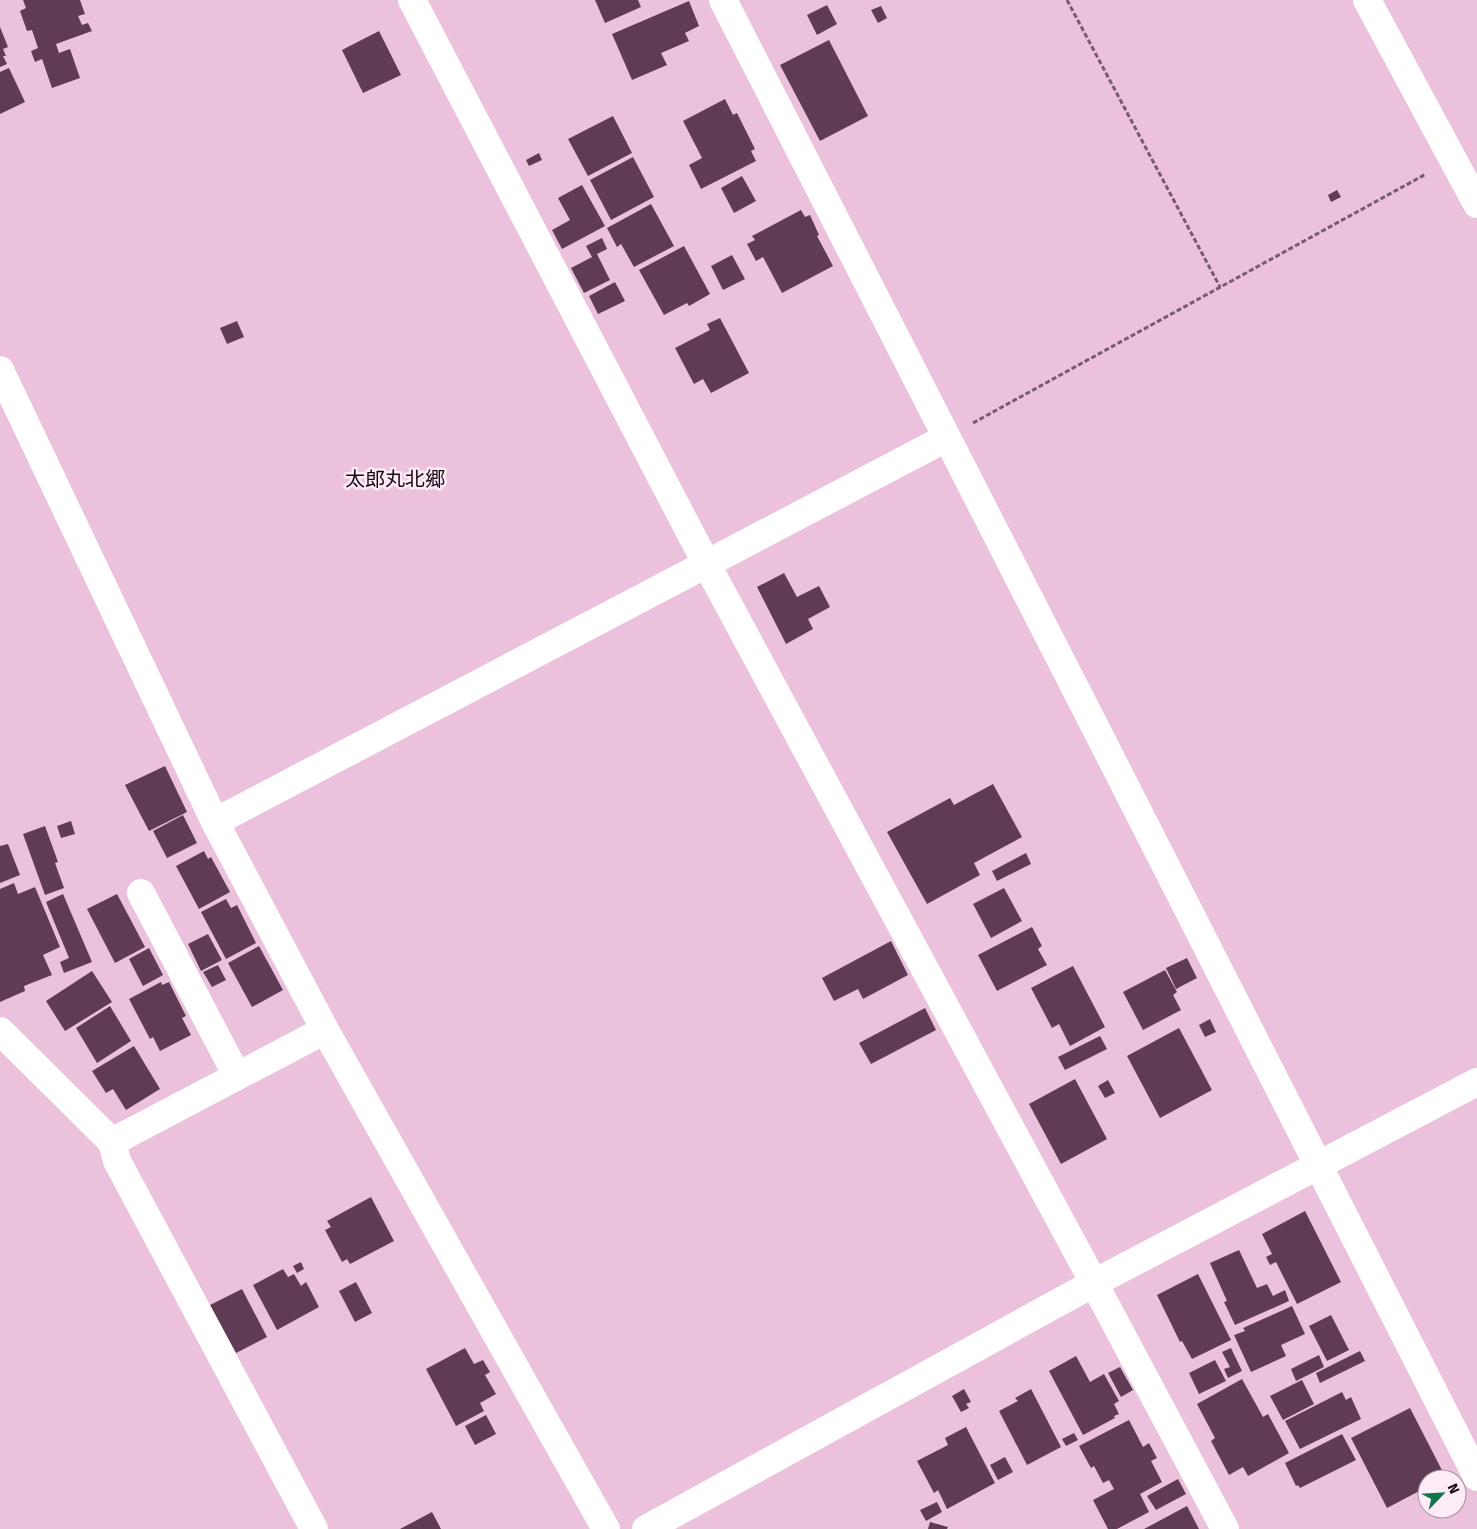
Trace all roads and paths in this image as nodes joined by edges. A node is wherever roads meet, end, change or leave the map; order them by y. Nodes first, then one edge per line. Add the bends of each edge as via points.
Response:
1 (412, 0) edge
2 (723, 0) edge
3 (1067, 0) edge
4 (1367, 0) edge
5 (1453, 159) junction
6 (1477, 204) edge
7 (1220, 287) junction
8 (0, 370) edge
9 (946, 438) junction
10 (706, 563) junction
11 (215, 822) junction
12 (141, 893) dead end
13 (324, 1030) junction
14 (0, 1031) edge
15 (237, 1076) junction
16 (1477, 1082) edge
17 (112, 1142) junction
18 (1320, 1165) junction
19 (1094, 1283) junction
20 (1477, 1477) edge
21 (314, 1529) edge
22 (606, 1529) edge
23 (646, 1529) edge
24 (1225, 1529) edge

1 - 10 street
2 - 9 street
3 - 7 path
4 - 5 street
5 - 6 street
5 - 7 path
7 - 9 path
8 - 11 street
9 - 10 street
9 - 18 street
10 - 11 street
10 - 19 street
11 - 13 street
12 - 15 street
13 - 15 street
13 - 22 street
14 - 17 street
15 - 17 street
16 - 18 street
17 - 21 street via 117,1161
18 - 19 street
18 - 20 street
19 - 23 street
19 - 24 street

